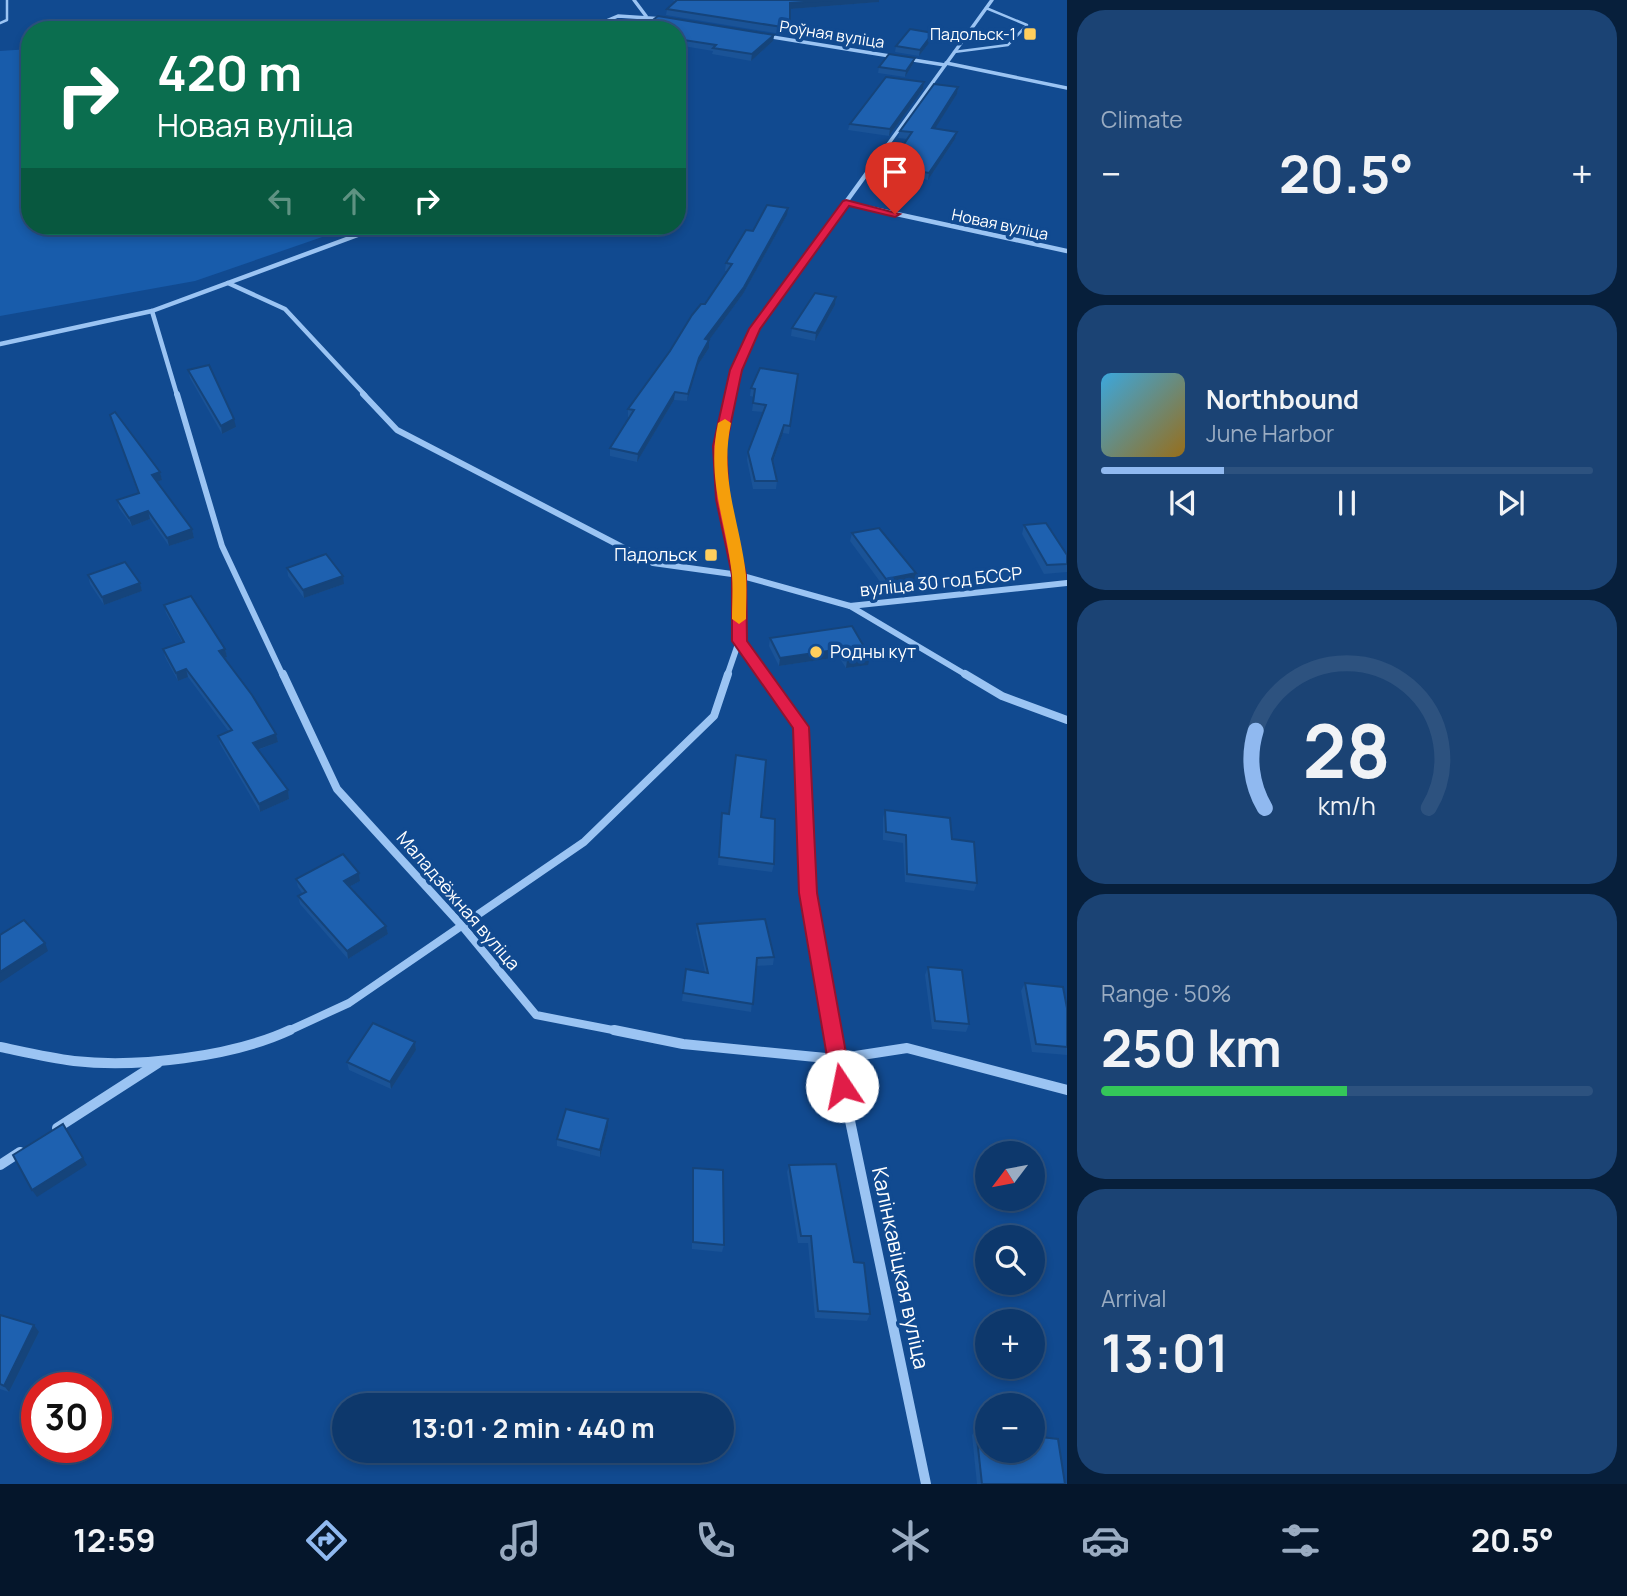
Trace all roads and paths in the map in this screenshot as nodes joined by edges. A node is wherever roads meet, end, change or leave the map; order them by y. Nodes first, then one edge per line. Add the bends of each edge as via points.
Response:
1 (7, 0) edge
2 (634, 0) edge
3 (992, 0) edge
4 (986, 8) junction
5 (646, 16) junction
6 (606, 21) edge
7 (673, 21) edge
8 (0, 23) edge
9 (755, 34) edge
10 (954, 52) junction
11 (945, 64) junction
12 (1067, 88) edge
13 (846, 203) junction
14 (357, 235) edge
15 (1067, 251) edge
16 (228, 282) junction
17 (152, 311) junction
18 (0, 344) edge
19 (739, 575) junction
20 (1067, 583) edge
21 (850, 606) junction
22 (739, 641) junction
23 (1067, 719) edge
24 (463, 927) junction
25 (0, 1046) edge
26 (836, 1059) junction
27 (159, 1062) junction
28 (1067, 1090) edge
29 (46, 1136) edge
30 (34, 1143) edge
31 (0, 1165) edge
32 (926, 1484) edge

1 - 8 lane via 7,20
2 - 5 street
3 - 4 street
4 - 10 street
4 - 10 lane via 1027,25 1009,45
5 - 6 street
5 - 7 street
9 - 11 street, Роўная вуліца
10 - 11 street
11 - 12 street, Роўная вуліца
11 - 13 street
13 - 15 street, Новая вуліца
13 - 19 street via 754,329 736,370 720,446 723,499
14 - 16 street
16 - 17 street
16 - 19 street via 285,309 397,430 653,563
17 - 18 street
17 - 24 street, Маладзёжная вуліца via 222,546 337,789
19 - 21 street, вуліца 30 год БССР
19 - 22 street
20 - 21 street, вуліца 30 год БССР
21 - 23 street via 1002,696
22 - 24 street via 714,716 584,842
22 - 26 street, Калінкавіцкая вуліца via 801,727 808,893
24 - 26 street, Маладзёжная вуліца via 536,1015 683,1044
24 - 27 street via 349,1003 265,1042
25 - 27 street via 75,1061
26 - 28 street, Маладзёжная вуліца via 907,1048
26 - 32 street, Калінкавіцкая вуліца
27 - 29 street
30 - 31 street

